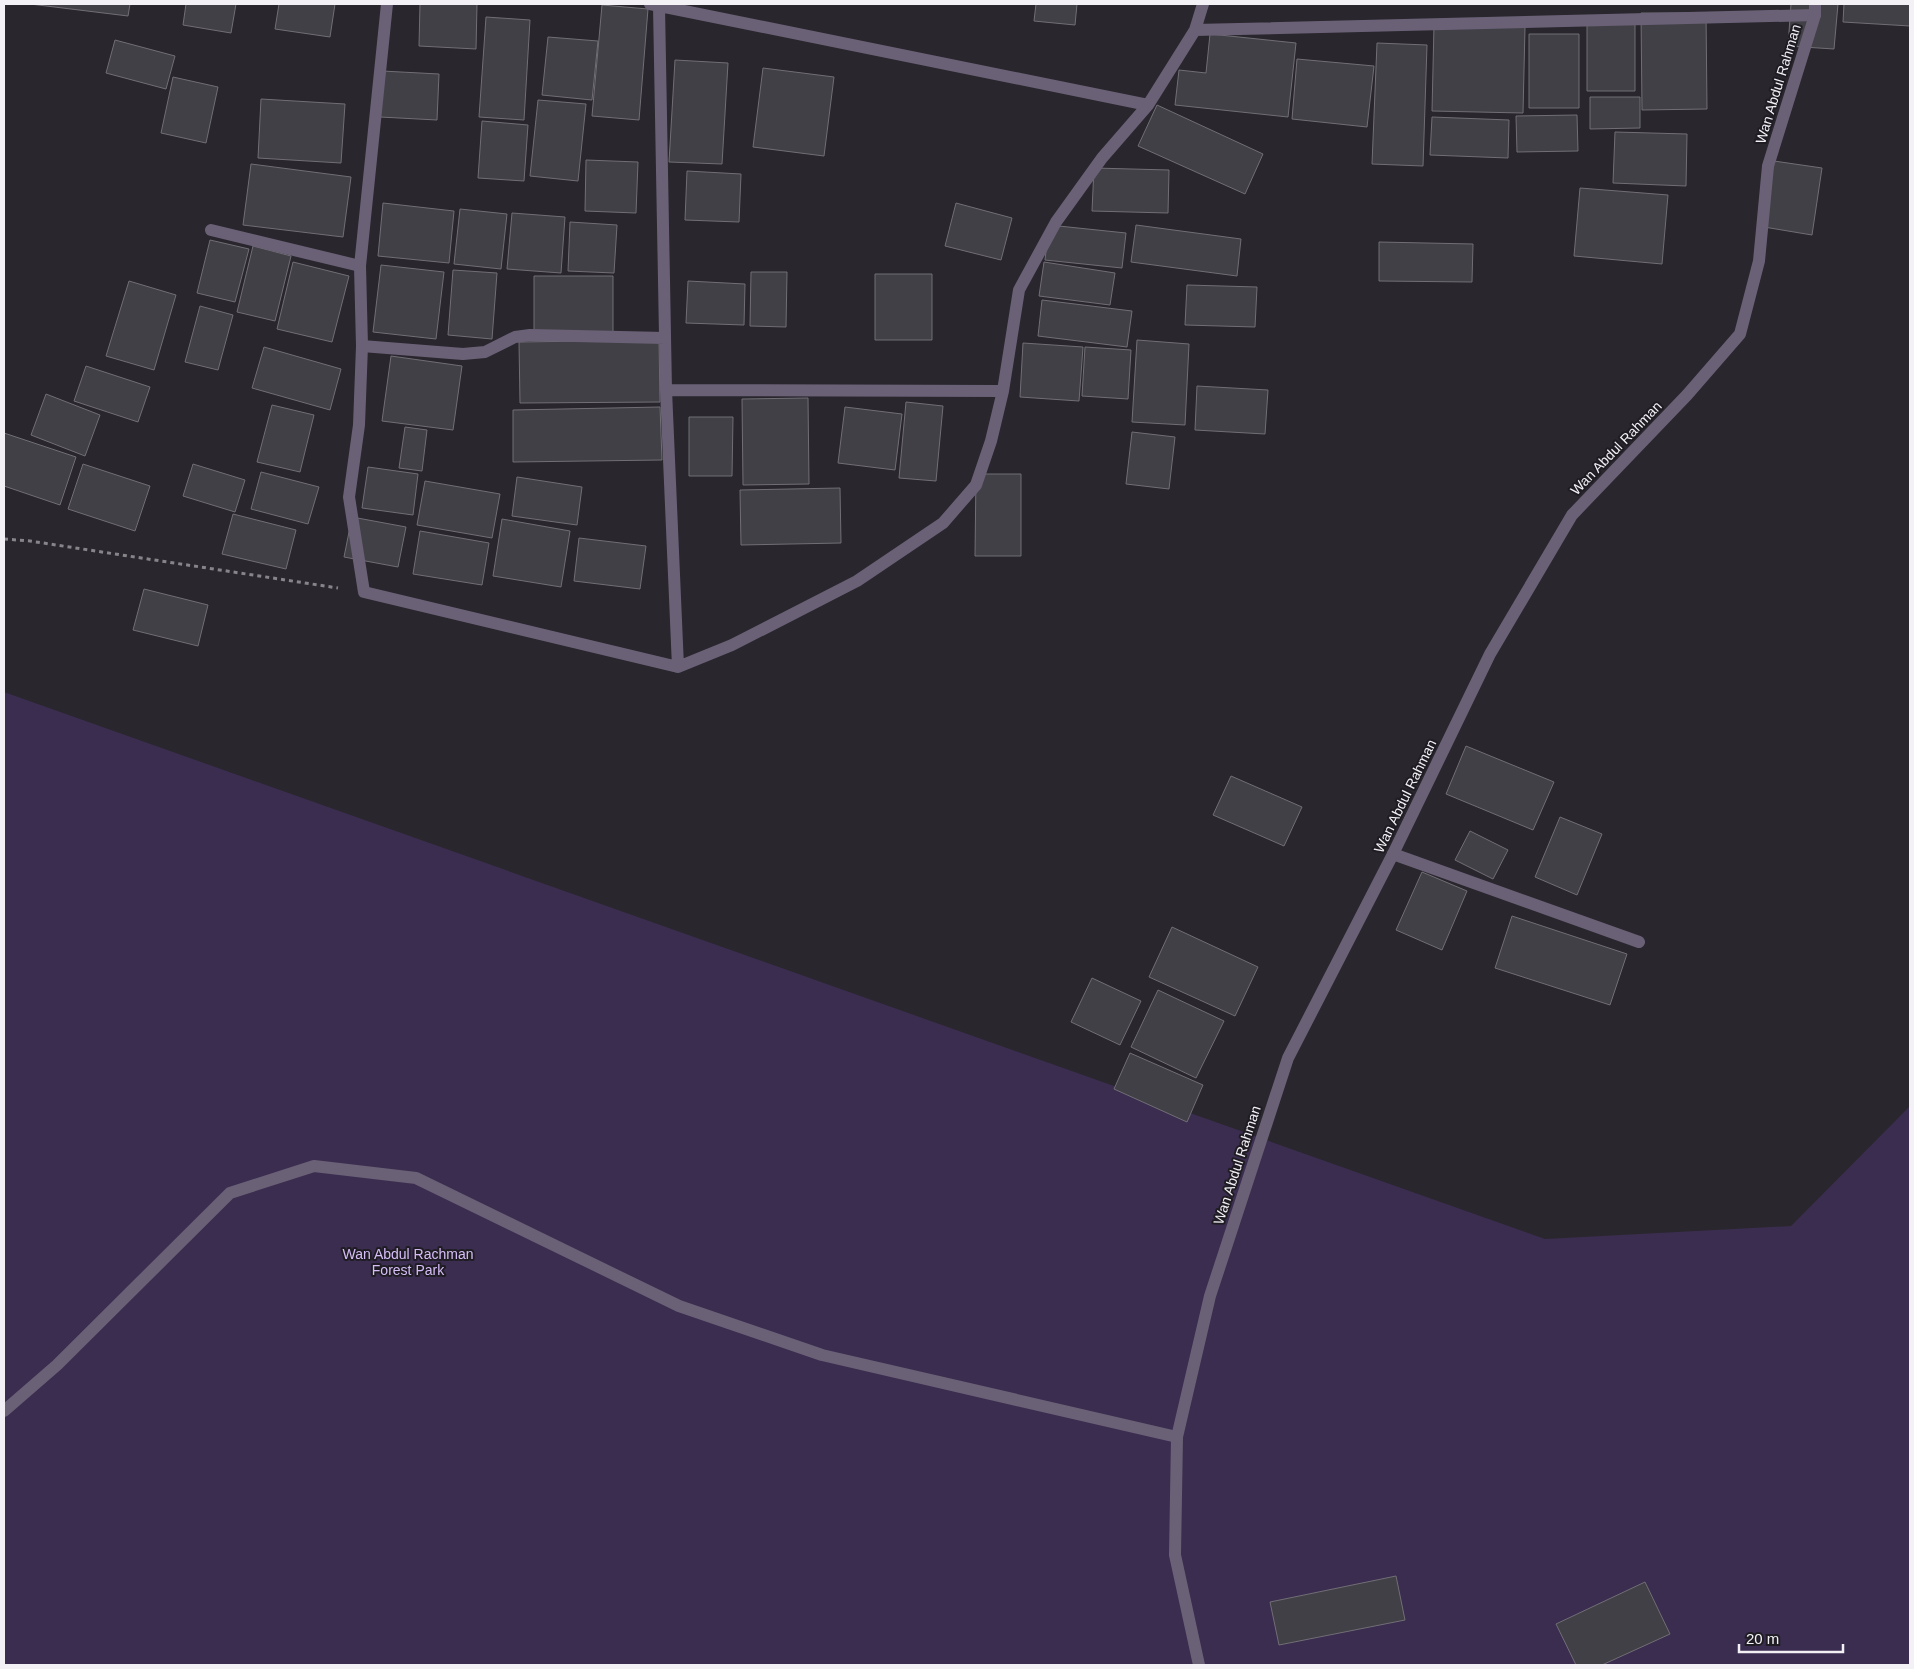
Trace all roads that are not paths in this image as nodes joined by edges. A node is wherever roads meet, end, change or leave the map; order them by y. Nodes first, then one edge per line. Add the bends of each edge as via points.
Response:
1 (387, 4) edge
2 (1203, 4) edge
3 (654, 5) edge
4 (685, 7) edge
5 (1815, 9) edge
6 (1195, 30) junction
7 (1148, 105) junction
8 (211, 230) dead end
9 (360, 266) junction
10 (665, 338) junction
11 (362, 346) junction
12 (666, 390) junction
13 (1003, 391) junction
14 (678, 667) junction
15 (1393, 854) junction
16 (1639, 942) dead end
17 (4, 1411) edge
18 (1177, 1437) junction
19 (1199, 1665) edge

1 - 9 street
2 - 6 street
3 - 4 street
3 - 10 street
4 - 7 street
5 - 6 street
5 - 15 street, Wan Abdul Rahman via 1768,166 1759,261 1740,334 1687,395 1572,515 1490,654
6 - 7 street
7 - 13 street via 1102,158 1056,222 1019,290
8 - 9 street
9 - 11 street
10 - 11 street via 530,335 515,337 485,352 464,354
10 - 12 street
11 - 14 street via 360,425 349,497 364,592
12 - 13 street
12 - 14 street
13 - 14 street via 976,485 943,523 857,580 732,645
15 - 16 street
15 - 18 street, Wan Abdul Rahman via 1288,1058 1210,1296
17 - 18 street via 57,1364 230,1193 314,1166 416,1178 679,1306 822,1355
18 - 19 street, Wan Abdul Rahman via 1174,1555

